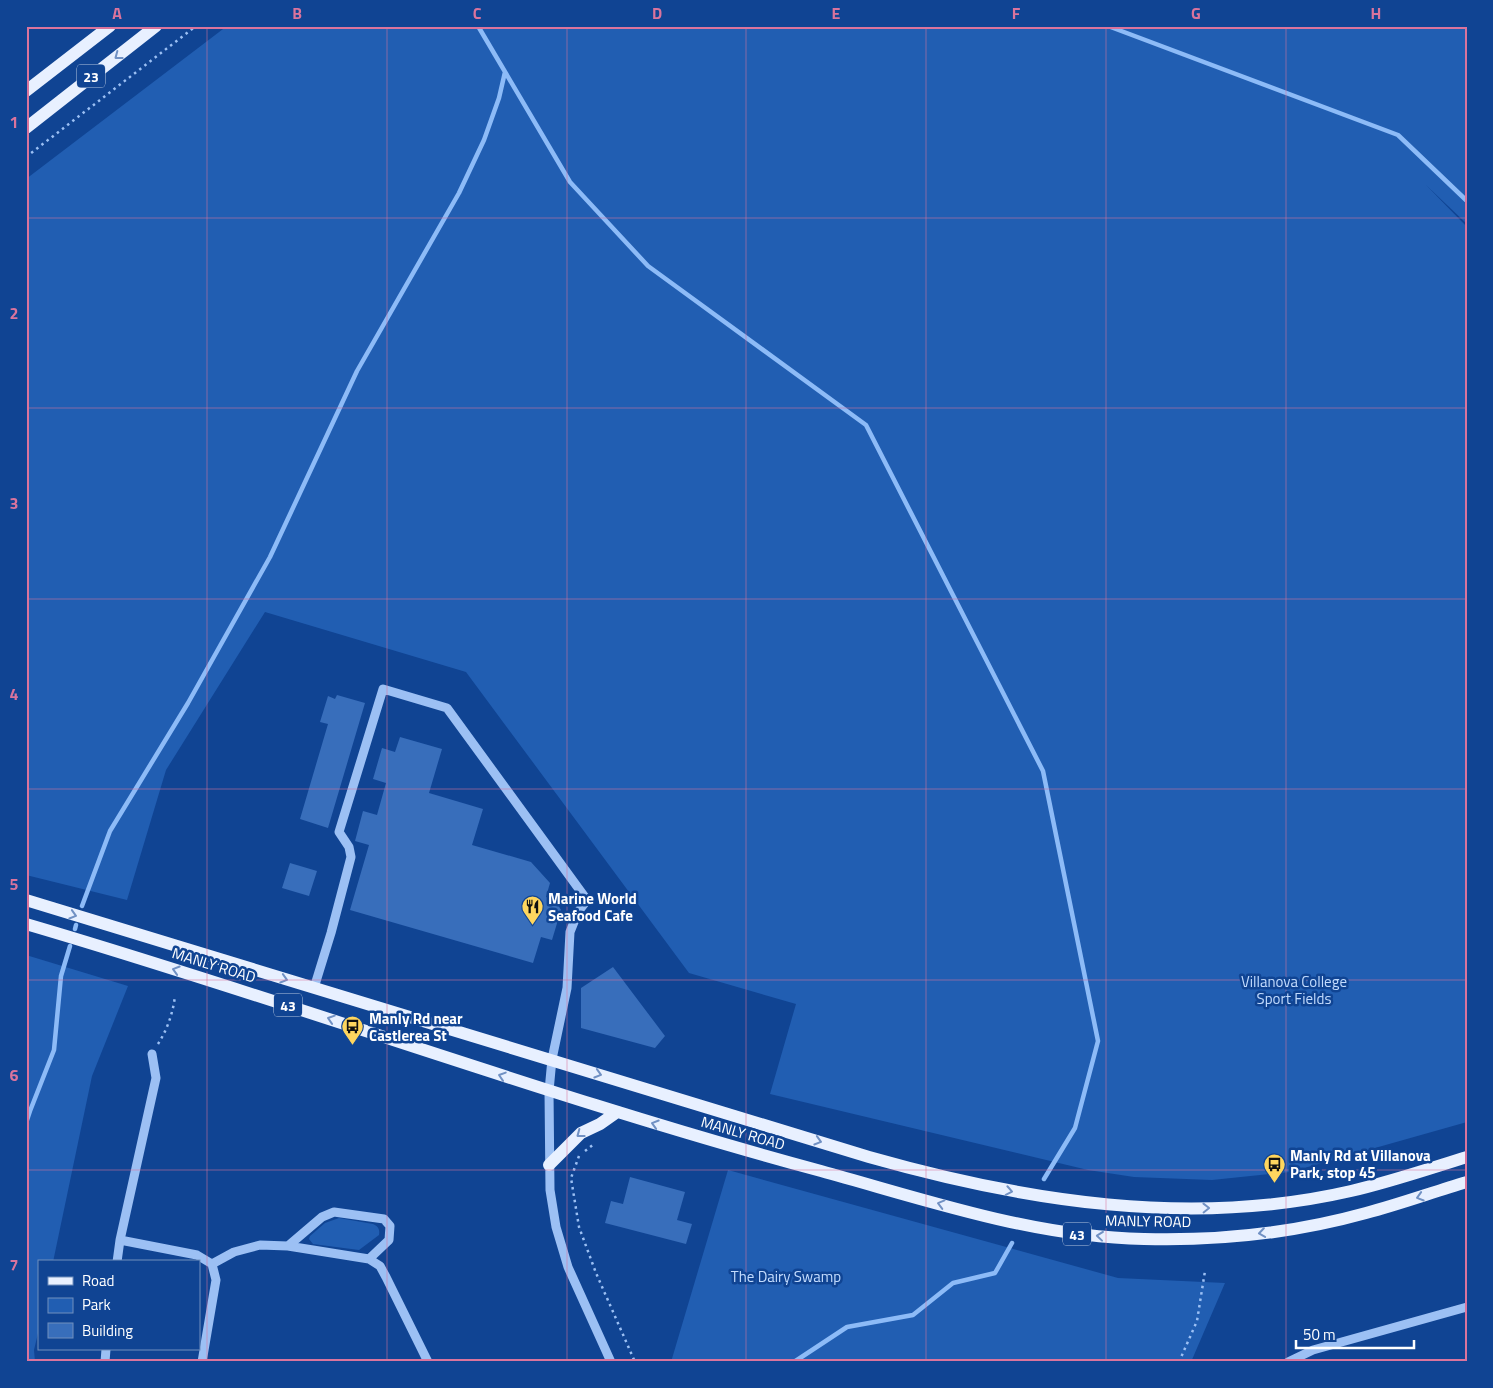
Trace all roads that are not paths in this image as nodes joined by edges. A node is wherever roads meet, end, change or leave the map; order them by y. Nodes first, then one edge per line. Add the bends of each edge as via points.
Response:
1 (110, 26) edge
2 (156, 26) edge
3 (26, 91) edge
4 (26, 128) edge
5 (26, 900) edge
6 (26, 924) edge
7 (314, 988) junction
8 (152, 1054) road end
9 (552, 1059) junction
10 (548, 1091) junction
11 (617, 1112) junction
12 (1467, 1157) edge
13 (550, 1165) junction
14 (1467, 1182) edge
15 (120, 1240) junction
16 (288, 1246) junction
17 (368, 1259) junction
18 (117, 1260) edge
19 (212, 1264) junction
20 (1467, 1308) edge
21 (202, 1362) edge
22 (428, 1362) edge
23 (611, 1362) edge
24 (1288, 1362) edge

1 - 3 main road, 23
2 -> 4 main road, 23
5 -> 7 main road, MANLY ROAD / 43
10 -> 6 main road, MANLY ROAD / 43
7 - 9 main road, MANLY ROAD / 43
7 - 9 street via 351,857 349,847 339,832 383,690 447,708 587,900 570,932 567,988
8 - 15 street via 156,1078
9 - 10 street
9 -> 12 main road, MANLY ROAD / 43 via 931,1175 1063,1200 1176,1208 1267,1205 1350,1191
10 - 11 main road, MANLY ROAD / 43
10 - 13 street
11 -> 13 main road via 581,1132
14 -> 11 main road, MANLY ROAD / 43 via 1366,1213 1259,1234 1182,1239 1106,1237 1004,1221 733,1148
13 - 23 street via 554,1218 568,1267
15 - 18 street
15 - 19 street via 197,1255
16 - 17 street
16 - 17 street via 322,1217 334,1212 384,1219 390,1226 389,1240
16 - 19 street via 260,1245 234,1252
17 - 22 street via 380,1266
19 - 21 street via 216,1280
20 - 24 street via 1314,1350

